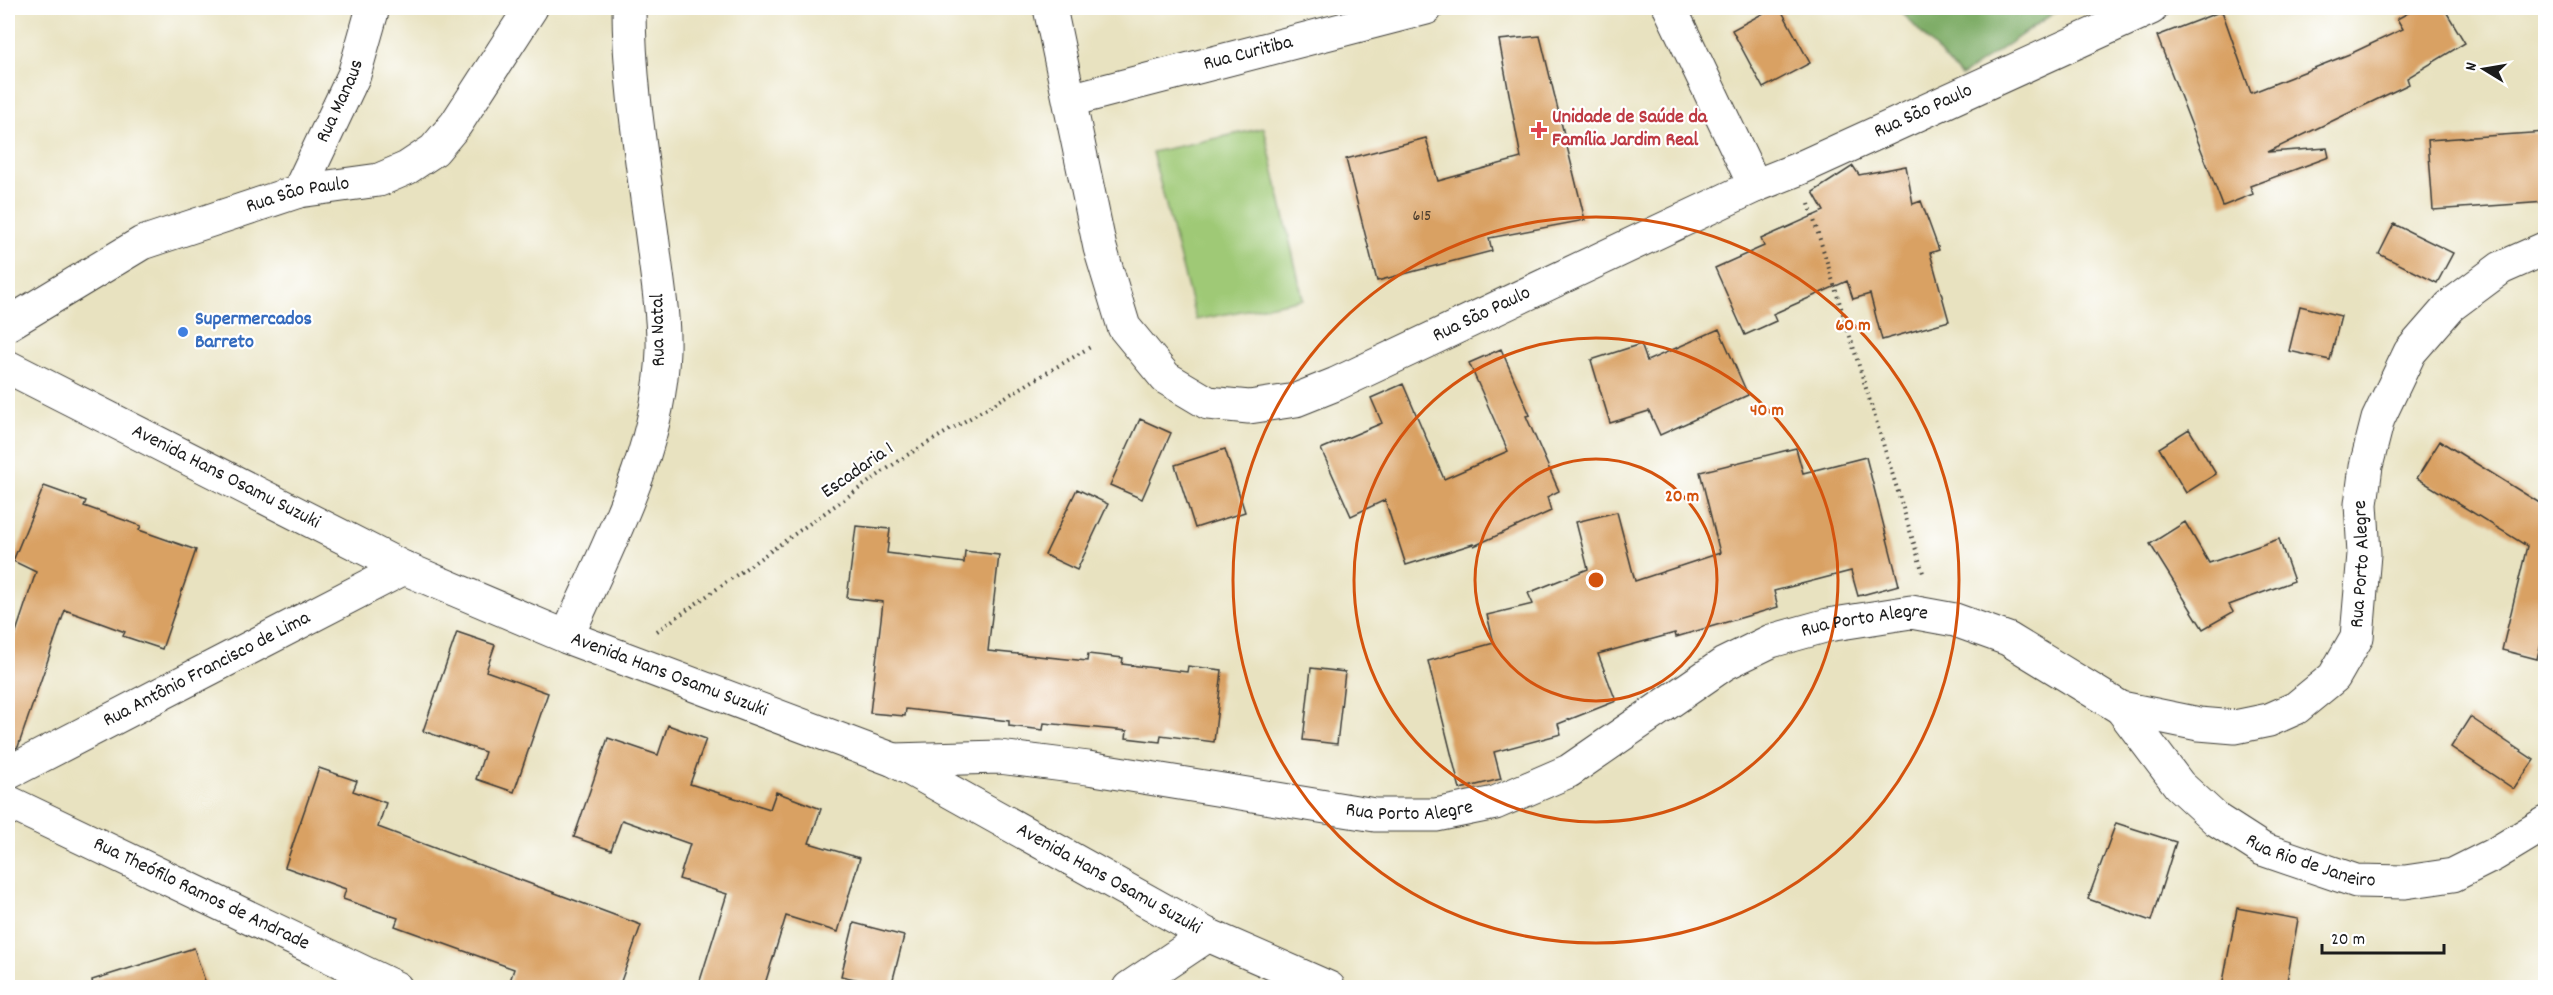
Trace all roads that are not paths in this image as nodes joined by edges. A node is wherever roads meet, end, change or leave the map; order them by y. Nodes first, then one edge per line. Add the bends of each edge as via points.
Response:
1 (373, 8) edge
2 (531, 8) edge
3 (629, 8) edge
4 (1050, 8) edge
5 (1426, 8) edge
6 (1670, 8) edge
7 (2151, 8) edge
8 (1070, 100) junction
9 (1755, 186) junction
10 (299, 191) junction
11 (2546, 248) edge
12 (8, 324) edge
13 (8, 367) edge
14 (404, 567) junction
15 (567, 637) junction
16 (2121, 708) junction
17 (894, 760) junction
18 (8, 773) edge
19 (8, 802) edge
20 (2546, 823) edge
21 (1208, 935) junction
22 (391, 987) edge
23 (1129, 987) edge
24 (1329, 987) edge

1 - 10 street, Rua Manaus via 354,75
2 - 10 street, Rua São Paulo via 456,124 434,150 407,168 378,180
3 - 15 street, Rua Natal via 629,52 663,350 657,406 639,471
4 - 8 street, Rua São Paulo
5 - 8 street, Rua Curitiba
6 - 9 street
7 - 9 street, Rua São Paulo
8 - 9 street, Rua São Paulo via 1100,248 1124,327 1166,378 1208,403 1249,407 1296,400
10 - 12 street, Rua São Paulo via 142,243
11 - 16 street, Rua Porto Alegre via 2501,268 2450,306 2410,352 2378,419 2366,466 2357,637 2334,677 2296,708 2235,728
13 - 14 street, Avenida Hans Osamu Suzuki
14 - 15 street, Avenida Hans Osamu Suzuki
14 - 18 street, Rua Antônio Francisco de Lima
15 - 17 street, Avenida Hans Osamu Suzuki
16 - 17 street, Rua Porto Alegre via 2008,639 1955,620 1911,612 1828,624 1771,640 1724,664 1569,771 1495,803 1436,815 1375,815 999,757
16 - 20 street, Rua Rio de Janeiro via 2179,784 2217,820 2262,849 2356,881 2405,882 2453,875
17 - 21 street, Avenida Hans Osamu Suzuki
19 - 22 street, Rua Theófilo Ramos de Andrade
21 - 23 street
21 - 24 street, Avenida Hans Osamu Suzuki

